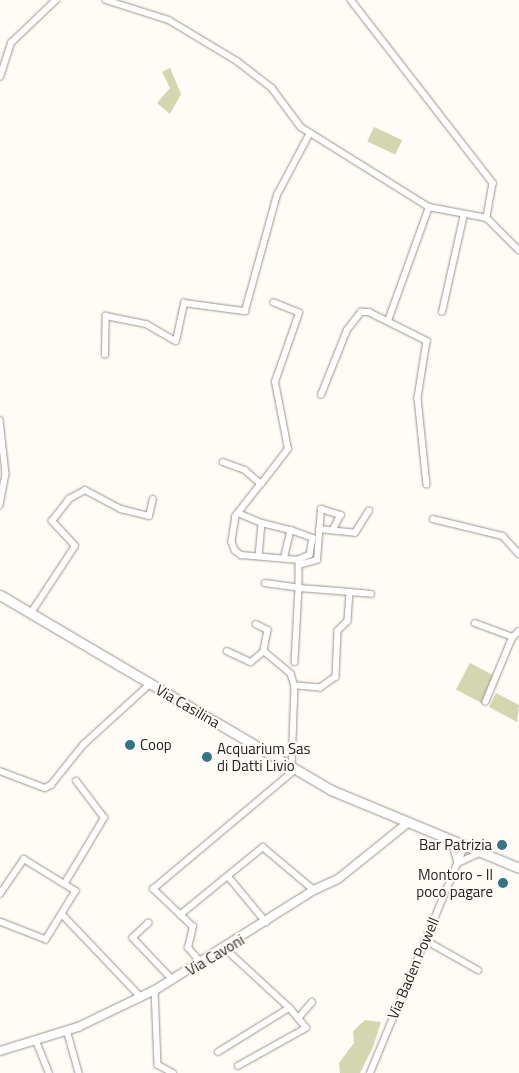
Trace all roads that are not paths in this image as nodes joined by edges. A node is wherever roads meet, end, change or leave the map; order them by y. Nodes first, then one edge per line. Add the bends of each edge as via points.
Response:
1 (56, 0) edge
2 (106, 0) edge
3 (351, 0) edge
4 (0, 77) edge
5 (310, 133) junction
6 (428, 207) junction
7 (464, 214) junction
8 (487, 218) junction
9 (519, 250) edge
10 (274, 303) dead end
11 (442, 312) dead end
12 (388, 321) junction
13 (105, 355) dead end
14 (321, 395) dead end
15 (0, 420) edge
16 (2, 453) edge
17 (223, 462) dead end
18 (261, 484) junction
19 (427, 485) dead end
20 (153, 499) dead end
21 (0, 505) edge
22 (369, 511) dead end
23 (238, 513) junction
24 (433, 519) dead end
25 (262, 523) junction
26 (319, 529) junction
27 (334, 529) junction
28 (291, 530) junction
29 (519, 554) edge
30 (259, 555) junction
31 (285, 556) junction
32 (299, 563) junction
33 (265, 583) dead end
34 (299, 588) junction
35 (350, 592) junction
36 (371, 594) dead end
37 (0, 595) edge
38 (31, 613) junction
39 (475, 623) dead end
40 (256, 624) dead end
41 (519, 631) edge
42 (514, 637) junction
43 (228, 650) dead end
44 (264, 652) junction
45 (295, 662) dead end
46 (150, 684) junction
47 (295, 686) junction
48 (486, 702) dead end
49 (294, 768) junction
50 (0, 771) edge
51 (76, 781) dead end
52 (409, 822) junction
53 (450, 839) junction
54 (465, 845) junction
55 (482, 852) junction
56 (458, 863) junction
57 (519, 868) edge
58 (228, 876) junction
59 (65, 883) junction
60 (314, 890) junction
61 (0, 894) edge
62 (62, 914) junction
63 (180, 915) junction
64 (0, 922) edge
65 (266, 922) junction
66 (148, 923) dead end
67 (425, 940) junction
68 (225, 949) junction
69 (201, 963) junction
70 (478, 970) dead end
71 (173, 980) junction
72 (155, 990) junction
73 (141, 997) junction
74 (312, 1002) dead end
75 (289, 1008) junction
76 (300, 1016) junction
77 (67, 1030) junction
78 (36, 1040) junction
79 (0, 1051) edge
80 (218, 1052) dead end
81 (158, 1065) junction
82 (238, 1066) dead end
83 (49, 1073) edge
84 (79, 1073) edge
85 (160, 1073) edge
86 (173, 1073) edge
87 (370, 1073) edge

1 - 4 street via 11,44
2 - 5 street via 169,20 237,61 272,88 293,120
3 - 8 street via 492,182
5 - 6 street
5 - 13 street via 278,196 245,311 184,303 176,341 146,324 106,316
6 - 7 street
6 - 12 street
7 - 8 street
7 - 11 street
8 - 9 street
10 - 18 street via 299,313 275,382 288,449
12 - 14 street via 369,312 358,316
12 - 19 street via 427,341 418,398
15 - 16 street
16 - 21 street
17 - 18 street via 245,470
18 - 23 street
20 - 38 street via 149,516 121,509 85,490 70,499 52,521 75,546
22 - 27 street via 355,533
23 - 25 street
23 - 30 street via 232,528 235,550 241,555
24 - 29 street via 503,536
25 - 28 street
25 - 30 street
26 - 27 street
26 - 27 street via 321,510 327,509 341,515
26 - 32 street via 317,560
28 - 31 street
28 - 32 street via 313,538 308,558
30 - 31 street
31 - 32 street
32 - 34 street
33 - 34 street
34 - 35 street
34 - 45 street
35 - 36 street
35 - 47 street via 348,621 338,631 336,678 320,688
37 - 38 main road, Via Casilina
38 - 46 main road, Via Casilina
39 - 42 street
40 - 44 street via 268,630
41 - 42 street
42 - 48 street
43 - 44 street via 251,662
44 - 47 street via 291,674
46 - 49 main road, Via Casilina
46 - 50 street via 72,756 51,785 45,788
47 - 49 street
49 - 52 main road, Via Casilina via 331,790
49 - 63 street via 153,889
51 - 59 street via 104,818
52 - 53 main road, Via Casilina
52 - 60 street, Via Cavoni via 362,862
53 - 54 main road, Via Casilina
53 - 56 street
54 - 55 main road, Via Casilina
54 - 56 street, Via Baden Powell
55 - 56 street
55 - 57 main road, Via Casilina
56 - 67 street, Via Baden Powell
58 - 60 street via 263,847
58 - 63 street
58 - 65 street
59 - 61 street via 24,859
59 - 62 street via 76,891
60 - 65 street, Via Cavoni
62 - 64 street via 46,940
62 - 73 street
63 - 69 street via 193,927 188,948
65 - 68 street, Via Cavoni
66 - 71 street via 133,938
67 - 70 street
67 - 87 street, Via Baden Powell
68 - 69 street, Via Cavoni
68 - 75 street
69 - 71 street, Via Cavoni
71 - 72 street, Via Cavoni
72 - 73 street, Via Cavoni
72 - 81 street
73 - 77 street, Via Cavoni
74 - 76 street
75 - 76 street
75 - 80 street
76 - 82 street via 306,1028
77 - 78 street, Via Cavoni
77 - 84 street
78 - 79 street, Via Cavoni
78 - 83 street
81 - 85 street
81 - 86 street

